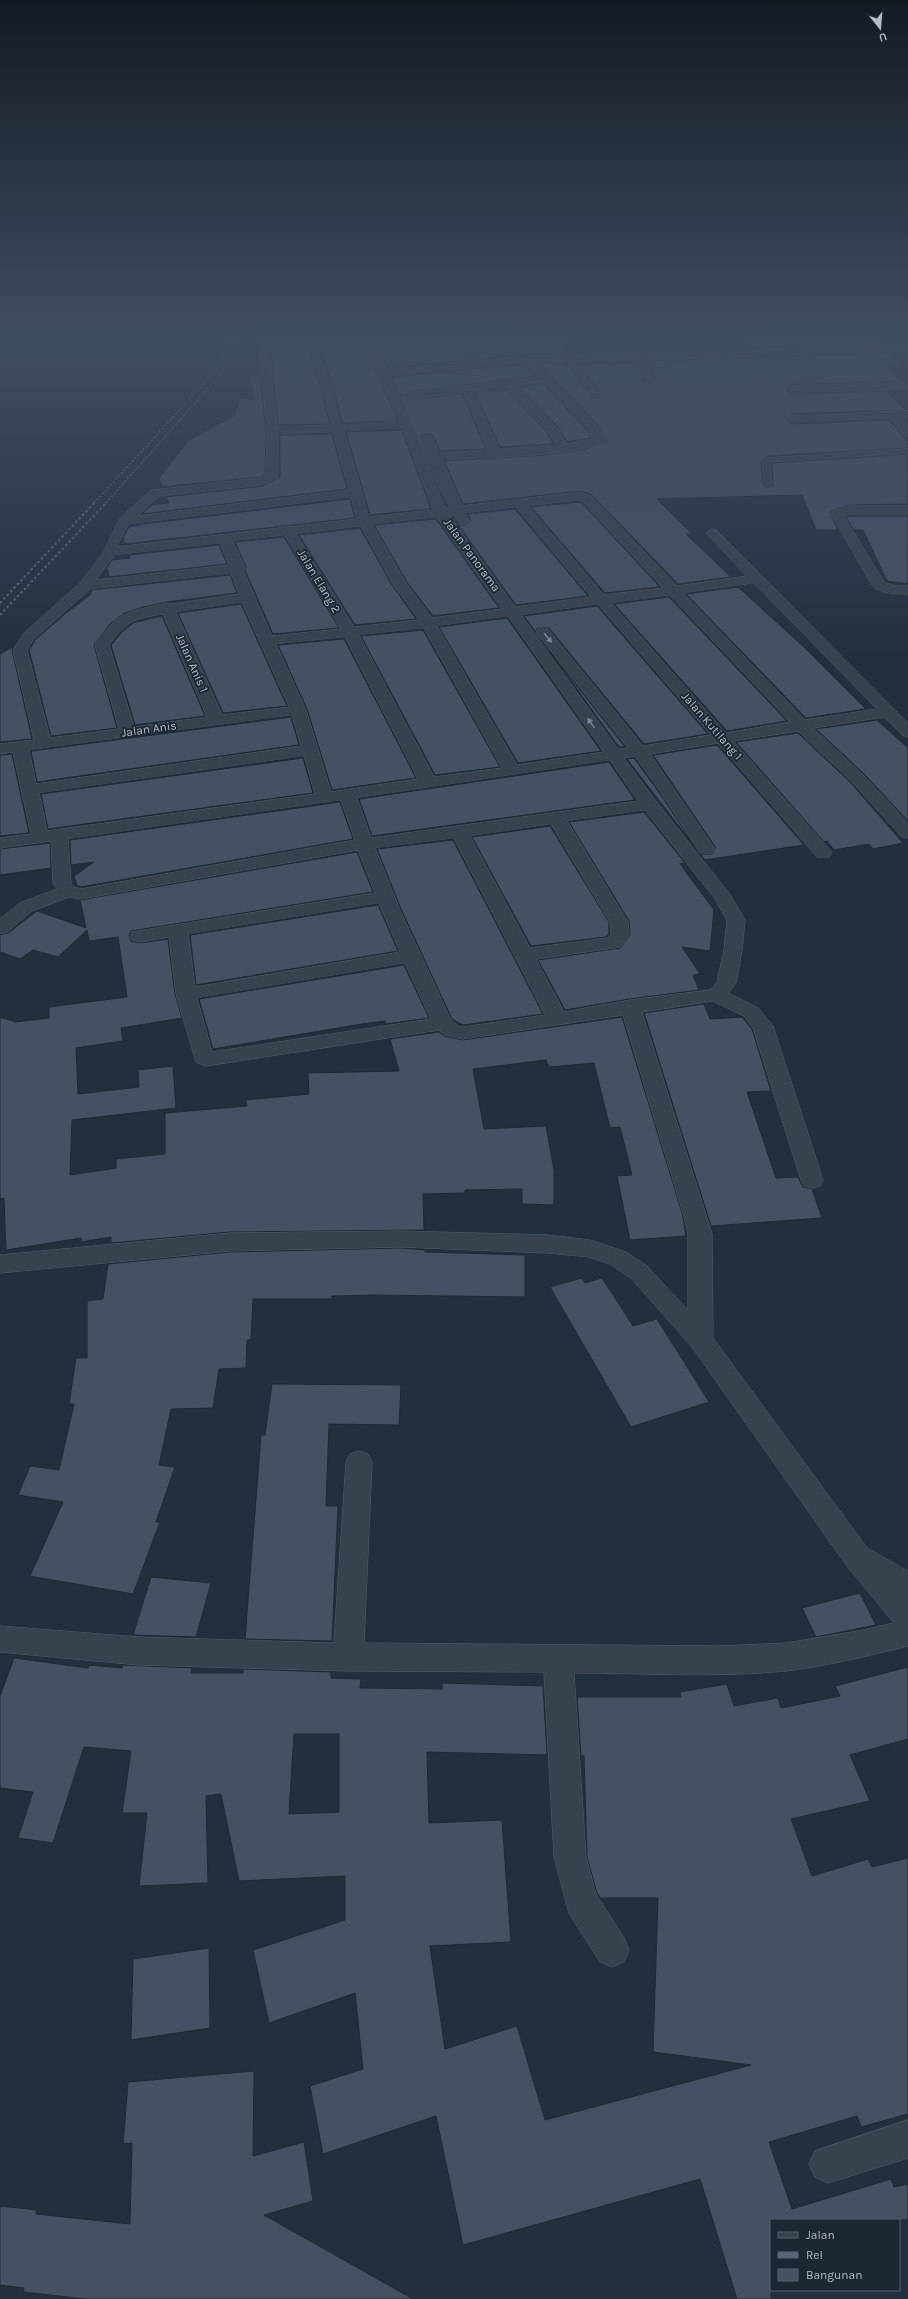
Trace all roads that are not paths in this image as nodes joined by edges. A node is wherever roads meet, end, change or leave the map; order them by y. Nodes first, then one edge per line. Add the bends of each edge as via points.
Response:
1 (272, 443) edge
2 (340, 443) edge
3 (414, 443) edge
4 (429, 443) edge
5 (491, 443) edge
6 (560, 443) edge
7 (594, 443) edge
8 (563, 448) junction
9 (908, 451) edge
10 (495, 453) junction
11 (434, 457) junction
12 (768, 484) dead end
13 (355, 493) junction
14 (519, 503) junction
15 (457, 510) junction
16 (908, 510) edge
17 (440, 512) junction
18 (124, 521) junction
19 (364, 521) junction
20 (288, 530) junction
21 (470, 530) dead end
22 (712, 533) dead end
23 (225, 538) junction
24 (483, 550) dead end
25 (107, 554) junction
26 (238, 568) junction
27 (758, 579) junction
28 (86, 585) junction
29 (908, 590) edge
30 (675, 591) junction
31 (247, 597) junction
32 (601, 601) junction
33 (167, 607) junction
34 (519, 611) junction
35 (428, 623) junction
36 (350, 632) junction
37 (268, 641) junction
38 (298, 710) junction
39 (886, 712) junction
40 (216, 720) junction
41 (802, 726) junction
42 (128, 732) junction
43 (908, 732) edge
44 (722, 737) junction
45 (43, 743) junction
46 (20, 747) junction
47 (0, 749) edge
48 (309, 750) junction
49 (639, 750) junction
50 (614, 755) junction
51 (512, 771) junction
52 (428, 782) junction
53 (28, 790) junction
54 (348, 795) junction
55 (324, 797) junction
56 (649, 804) junction
57 (556, 817) junction
58 (460, 832) junction
59 (908, 833) edge
60 (59, 835) junction
61 (40, 837) junction
62 (0, 843) edge
63 (363, 844) junction
64 (706, 849) dead end
65 (823, 853) dead end
66 (68, 891) junction
67 (383, 897) junction
68 (0, 928) edge
69 (178, 930) junction
70 (139, 936) dead end
71 (524, 955) junction
72 (410, 956) junction
73 (186, 994) junction
74 (716, 995) junction
75 (630, 1006) junction
76 (558, 1020) junction
77 (443, 1023) junction
78 (812, 1180) dead end
79 (0, 1264) edge
80 (700, 1340) junction
81 (359, 1462) dead end
82 (857, 1557) junction
83 (908, 1586) edge
84 (908, 1618) edge
85 (908, 1633) edge
86 (0, 1639) edge
87 (348, 1657) junction
88 (558, 1658) junction
89 (612, 1950) dead end
90 (908, 2139) edge
91 (828, 2164) dead end

1 - 18 street via 272,477 269,479 156,493
2 - 13 street
3 - 17 street, Jalan Panorama
4 - 11 street
5 - 10 street
6 - 8 street
7 - 8 street
8 - 10 street
9 - 12 lane via 768,460
10 - 11 street
11 - 15 street
13 - 18 street
13 - 19 street
14 - 15 street
14 - 30 street via 583,496
14 - 32 street, Jalan Kutilang 1
15 - 17 street
15 - 21 street
16 - 29 street via 849,510 837,514 880,585 894,590
17 - 19 street
17 - 34 street, Jalan Panorama
18 - 25 street
19 - 20 street
19 - 35 street via 400,584
20 - 23 street
20 - 36 street, Jalan Elang 2
22 - 27 street
23 - 25 street via 113,551
23 - 26 street
24 - 34 street
25 - 28 street
26 - 28 street
26 - 31 street
27 - 30 street
27 - 39 street
28 - 45 street via 29,636 20,650
30 - 32 street
30 - 41 street
31 - 33 street
31 - 37 street
32 - 34 street
32 - 44 street, Jalan Kutilang 1
33 - 40 street, Jalan Anis 1
33 - 42 street via 134,614 114,628 102,645
34 - 35 street
34 -> 49 street
50 -> 34 street, Jalan Panorama
35 - 36 street
35 - 51 street
36 - 37 street
36 - 52 street, Jalan Elang 2
37 - 38 street
38 - 40 street, Jalan Anis
38 - 48 street
39 - 41 street
39 - 43 street
40 - 42 street, Jalan Anis
41 - 44 street
41 - 59 street via 858,778
42 - 45 street, Jalan Anis
44 - 49 street
44 - 65 street, Jalan Kutilang 1
45 - 46 street, Jalan Anis
46 - 47 street, Jalan Anis
46 - 53 street
48 - 53 street
48 - 55 street
49 - 50 street
49 - 64 street via 687,816
50 - 51 street
50 - 56 street, Jalan Panorama
51 - 52 street
52 - 54 street
53 - 61 street
54 - 55 street
54 - 63 street
55 - 60 street
56 - 57 street
56 - 74 street, Jalan Panorama via 723,897 736,920 726,983
57 - 58 street
57 - 71 street via 619,922 620,935 613,943
58 - 63 street
58 - 71 street
60 - 61 street
60 - 66 street via 62,884
61 - 62 street
63 - 66 street via 81,894
63 - 67 street
66 - 68 street via 26,907
67 - 69 street
67 - 72 street
69 - 70 street
69 - 73 street
71 - 76 street
72 - 73 street
72 - 77 street
73 - 77 street via 206,1059
74 - 75 street
74 - 78 street via 751,1012 763,1026
75 - 76 street
75 - 80 street via 700,1234
76 - 77 street via 463,1033 452,1031
79 - 80 street via 230,1242 400,1239 548,1244 590,1250 618,1258 639,1272
80 - 82 street
81 - 87 street
82 - 83 street
82 - 84 street
85 - 88 street via 858,1646 786,1657 721,1660
86 - 87 street via 139,1651
87 - 88 street
88 - 89 street via 570,1857 581,1901
90 - 91 street

